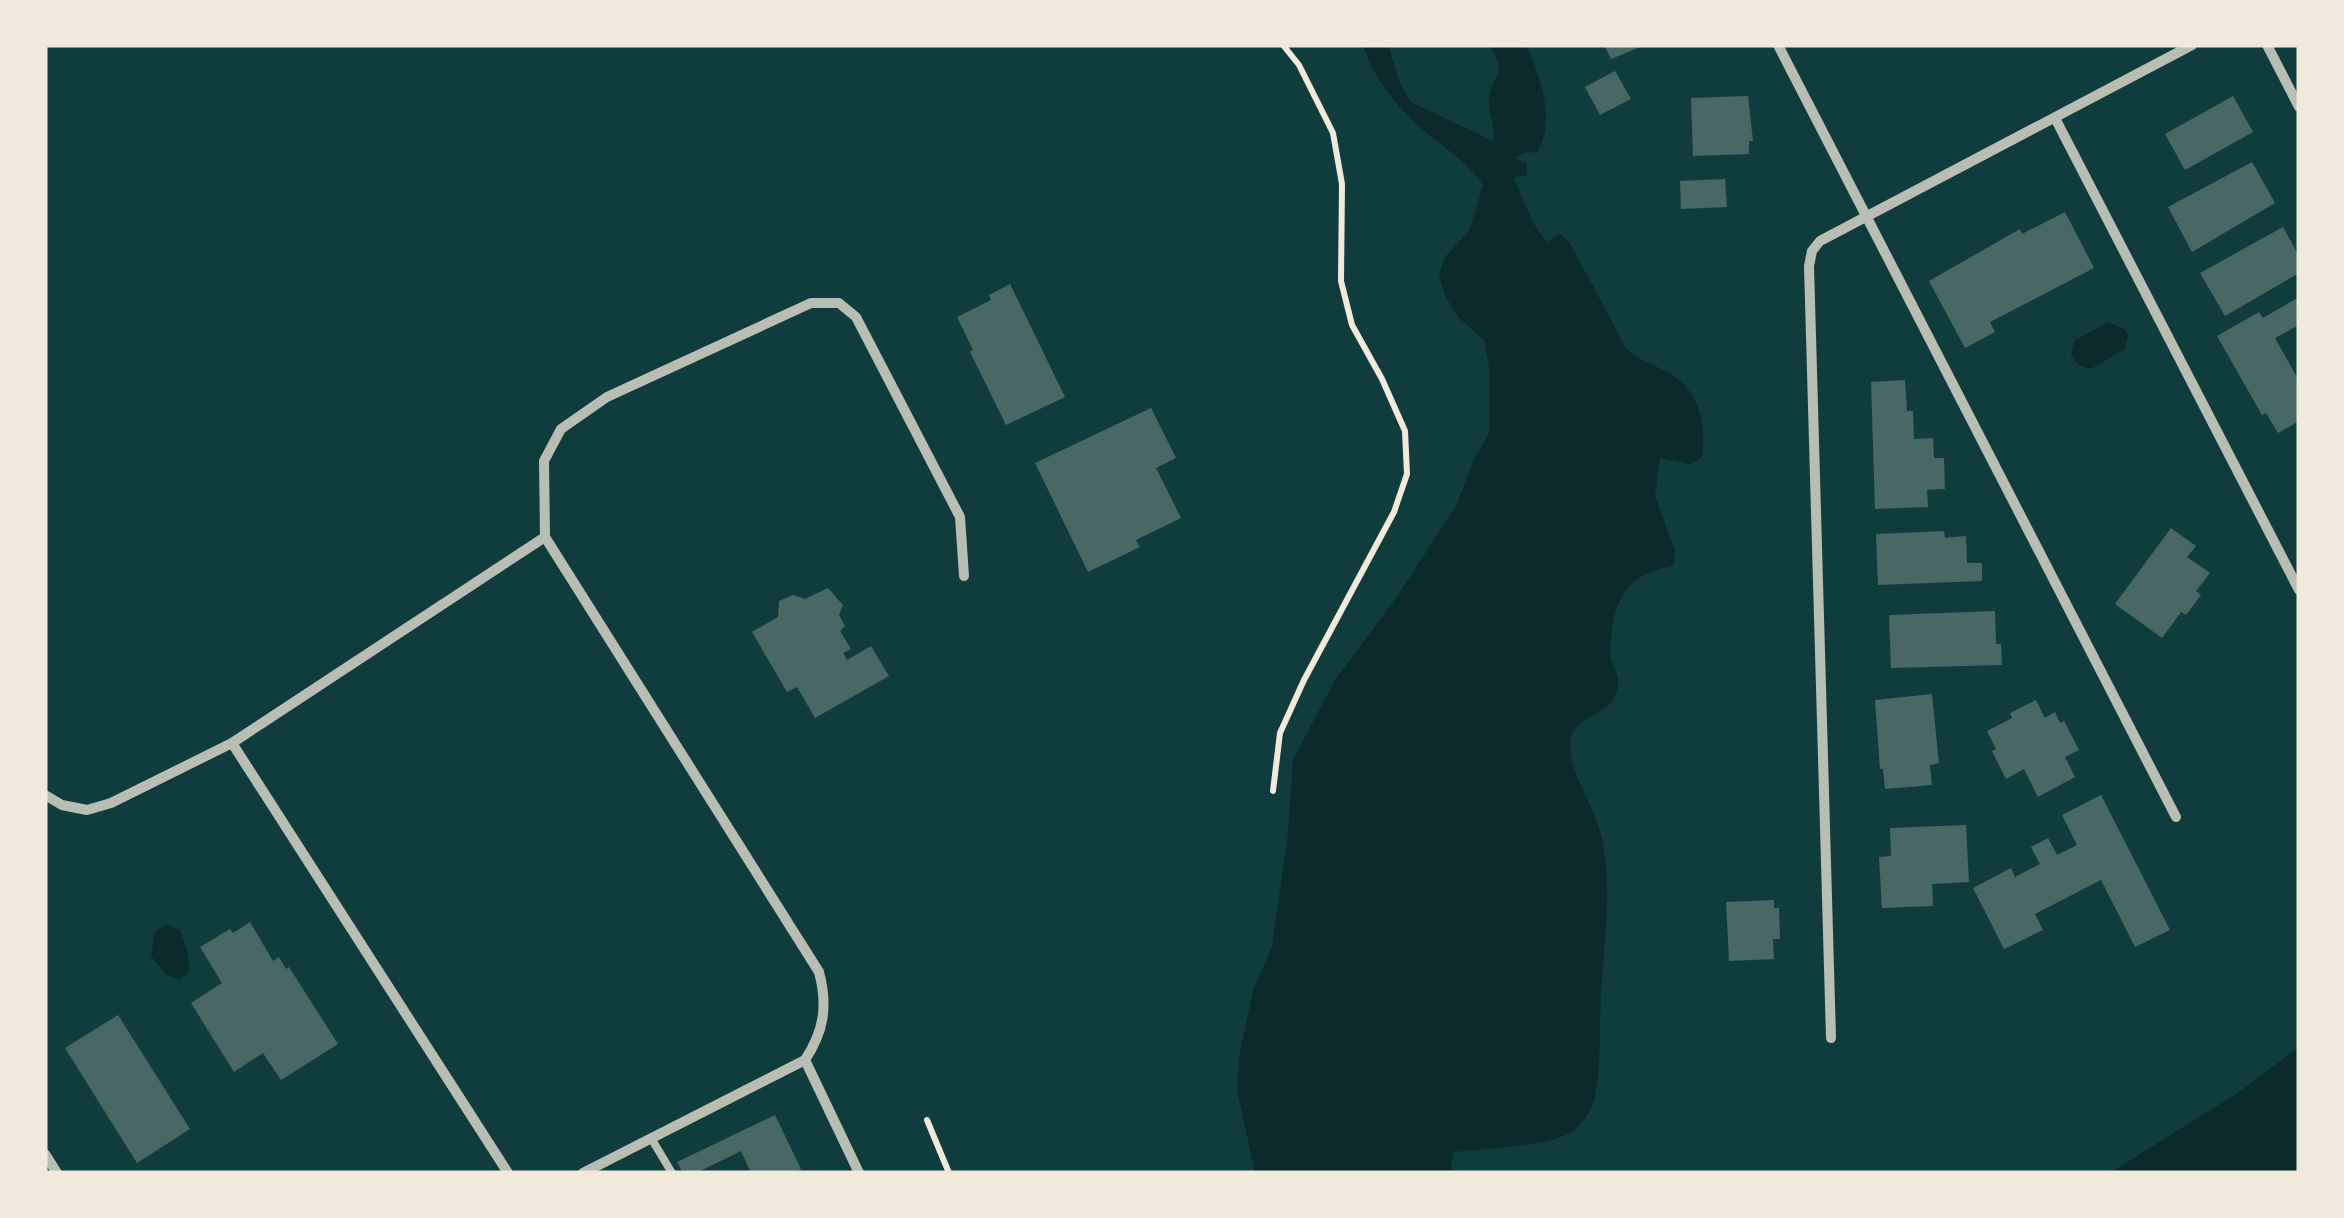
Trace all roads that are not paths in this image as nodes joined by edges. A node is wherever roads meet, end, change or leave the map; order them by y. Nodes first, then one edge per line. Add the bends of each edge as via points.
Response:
1 (1778, 45) edge
2 (2192, 45) edge
3 (2267, 45) edge
4 (2299, 107) edge
5 (2056, 118) junction
6 (1864, 217) junction
7 (545, 537) junction
8 (964, 576) dead end
9 (2299, 590) edge
10 (232, 743) junction
11 (45, 795) edge
12 (2176, 817) dead end
13 (1831, 1038) dead end
14 (805, 1060) junction
15 (651, 1138) junction
16 (45, 1154) edge
17 (57, 1173) edge
18 (508, 1173) edge
19 (583, 1173) edge
20 (672, 1173) edge
21 (859, 1173) edge

1 - 6 street
2 - 5 street
3 - 4 street
5 - 6 street
5 - 9 street
6 - 12 street
6 - 13 street via 1820,241 1808,266
7 - 8 street via 544,461 561,428 606,397 811,303 839,303 856,317 960,517
7 - 10 street
7 - 14 street via 820,972 824,1017
10 - 11 street via 87,810
10 - 18 street
14 - 15 street
14 - 21 street
15 - 19 street
15 - 20 lane
16 - 17 street

